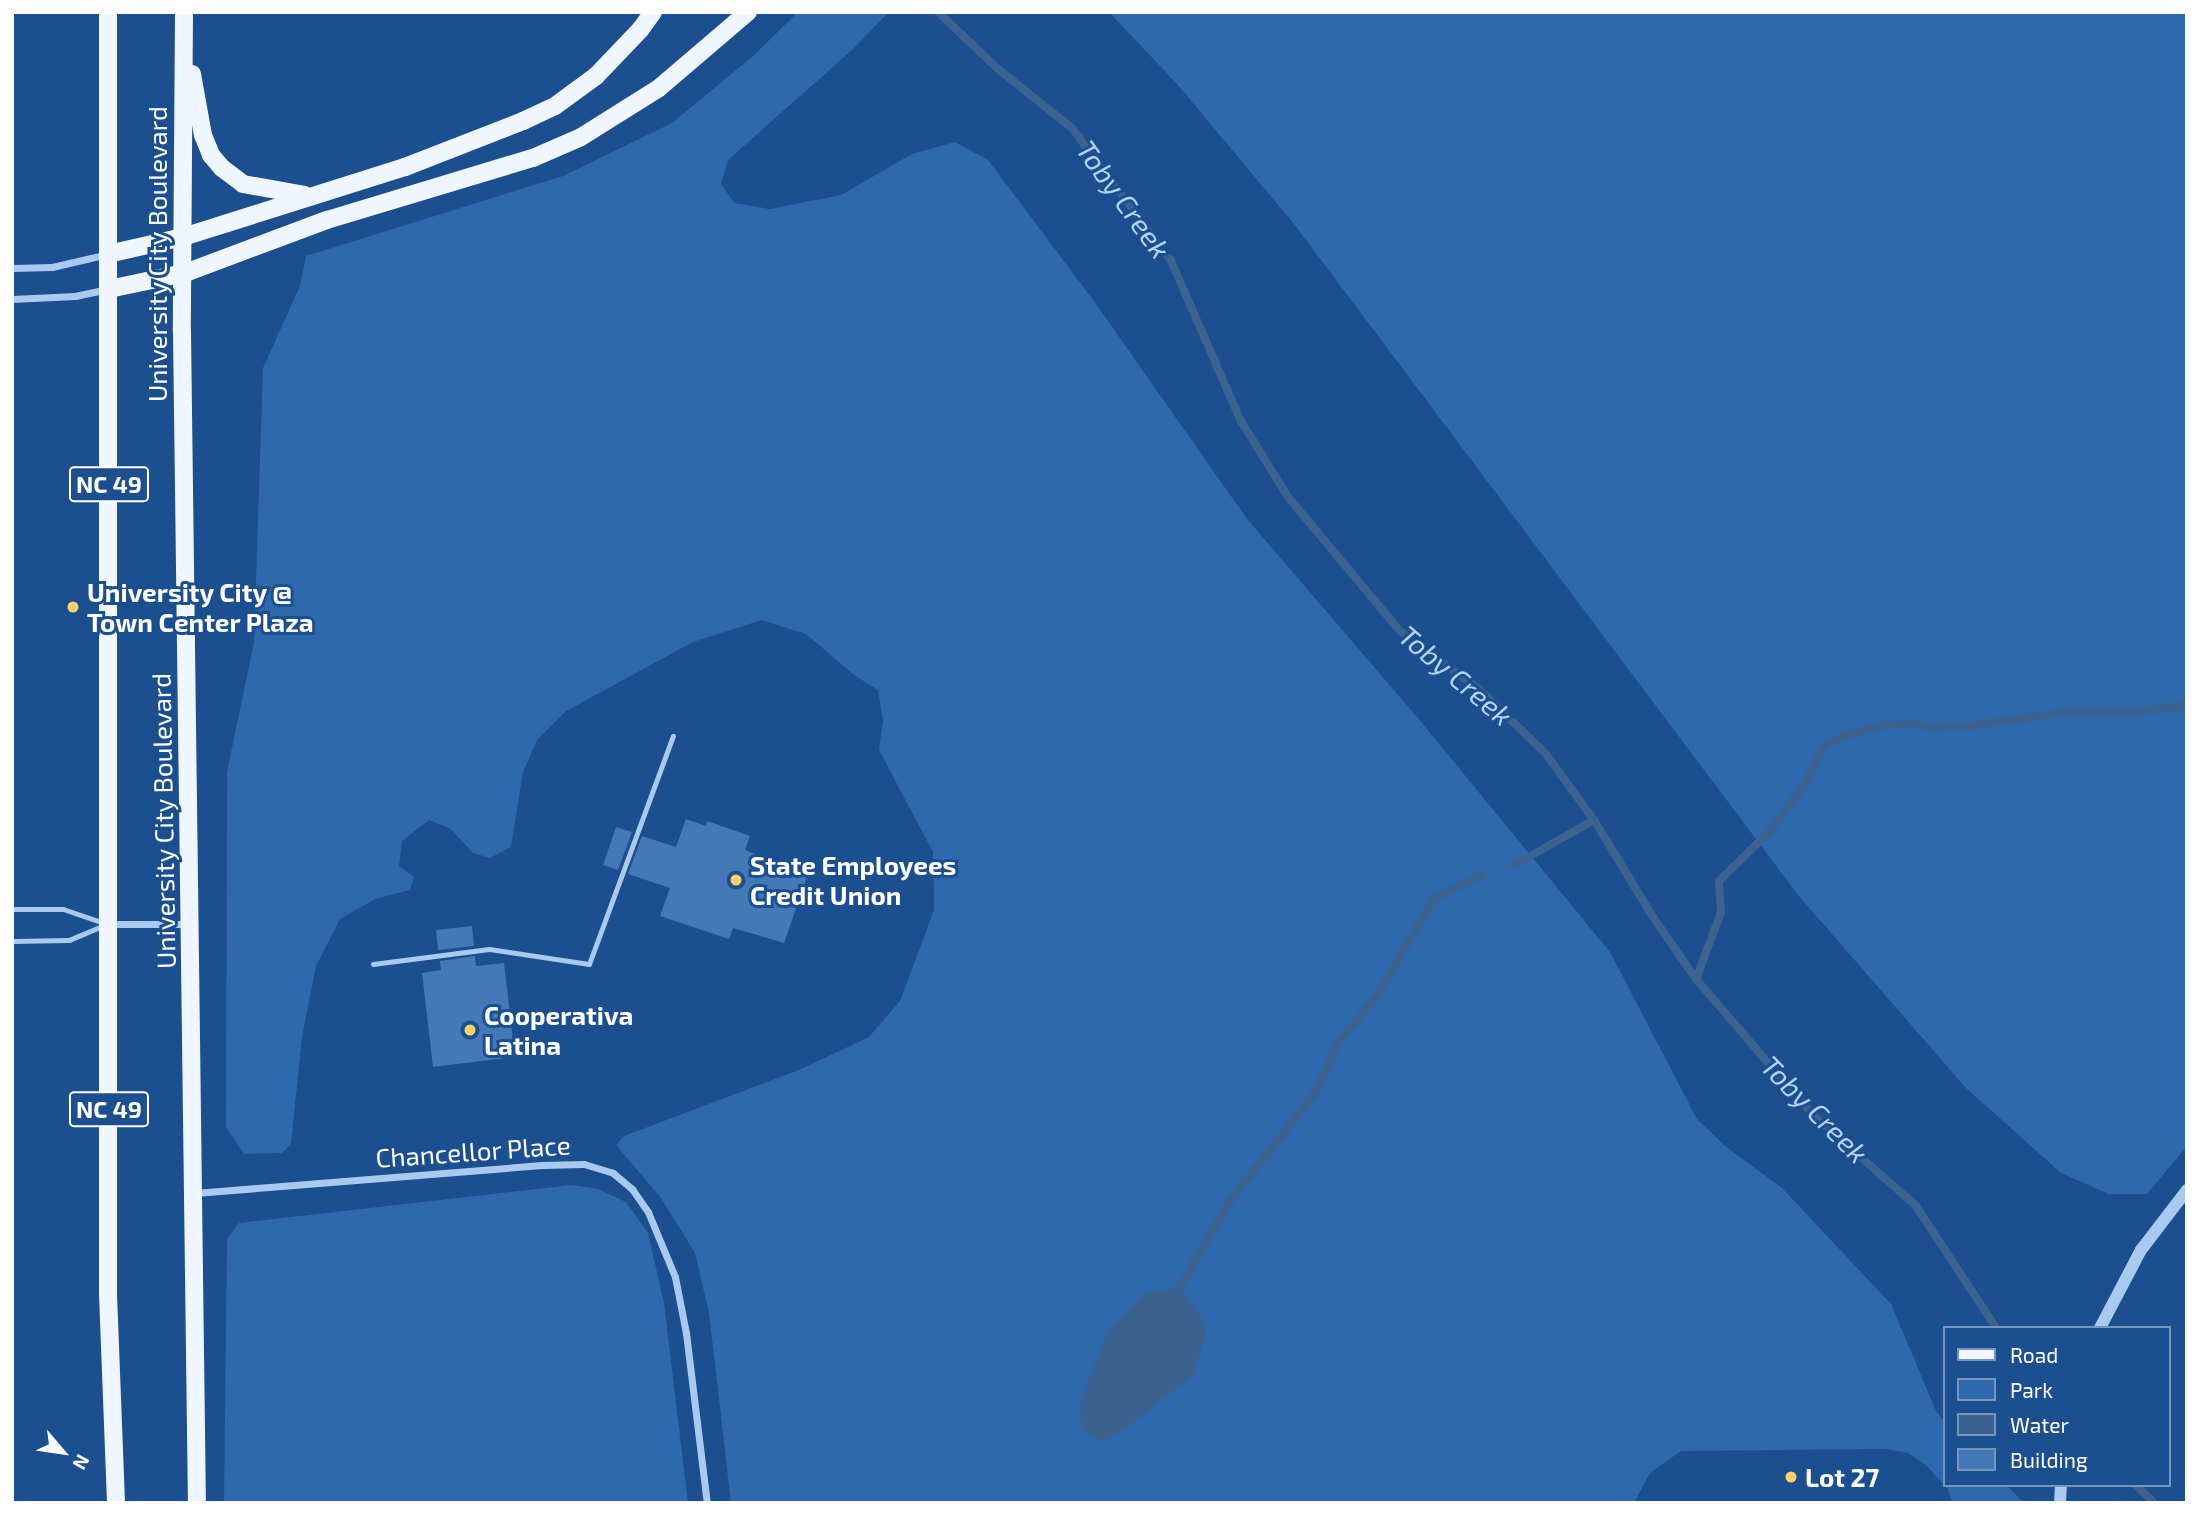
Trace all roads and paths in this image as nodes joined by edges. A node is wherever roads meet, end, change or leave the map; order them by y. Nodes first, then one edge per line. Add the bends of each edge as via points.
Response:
1 (108, 12) edge
2 (653, 12) edge
3 (748, 12) edge
4 (184, 20) edge
5 (311, 196) junction
6 (183, 237) junction
7 (108, 254) junction
8 (12, 268) edge
9 (185, 273) junction
10 (109, 289) junction
11 (12, 299) edge
12 (673, 736) dead end
13 (12, 909) edge
14 (107, 924) junction
15 (191, 924) junction
16 (12, 942) edge
17 (373, 964) dead end
18 (2187, 1190) edge
19 (193, 1193) junction
20 (2102, 1326) edge
21 (116, 1503) edge
22 (197, 1503) edge
23 (707, 1503) edge

1 - 7 main road, University City Boulevard / NC 49
2 - 5 main road via 612,62 555,106 405,167
3 - 9 main road via 659,88 581,136 493,172 327,220
4 - 5 main road via 203,135 211,155 243,184
4 - 6 main road, University City Boulevard / NC 49
5 - 6 main road
6 - 7 main road
6 - 9 main road, University City Boulevard / NC 49
7 - 8 street via 52,267
7 - 10 main road, University City Boulevard / NC 49
9 - 10 main road
9 - 15 main road, University City Boulevard / NC 49
10 - 11 street
10 - 14 main road, University City Boulevard / NC 49
12 - 17 lane via 589,964 489,949
13 - 14 lane via 63,909
14 - 15 street
14 - 16 lane via 69,940
14 - 21 main road, University City Boulevard / NC 49 via 108,1294
15 - 19 main road, University City Boulevard / NC 49
18 - 20 street via 2141,1250
19 - 22 main road, University City Boulevard / NC 49
19 - 23 street, Chancellor Place via 552,1165 596,1166 613,1173 648,1212 675,1277

